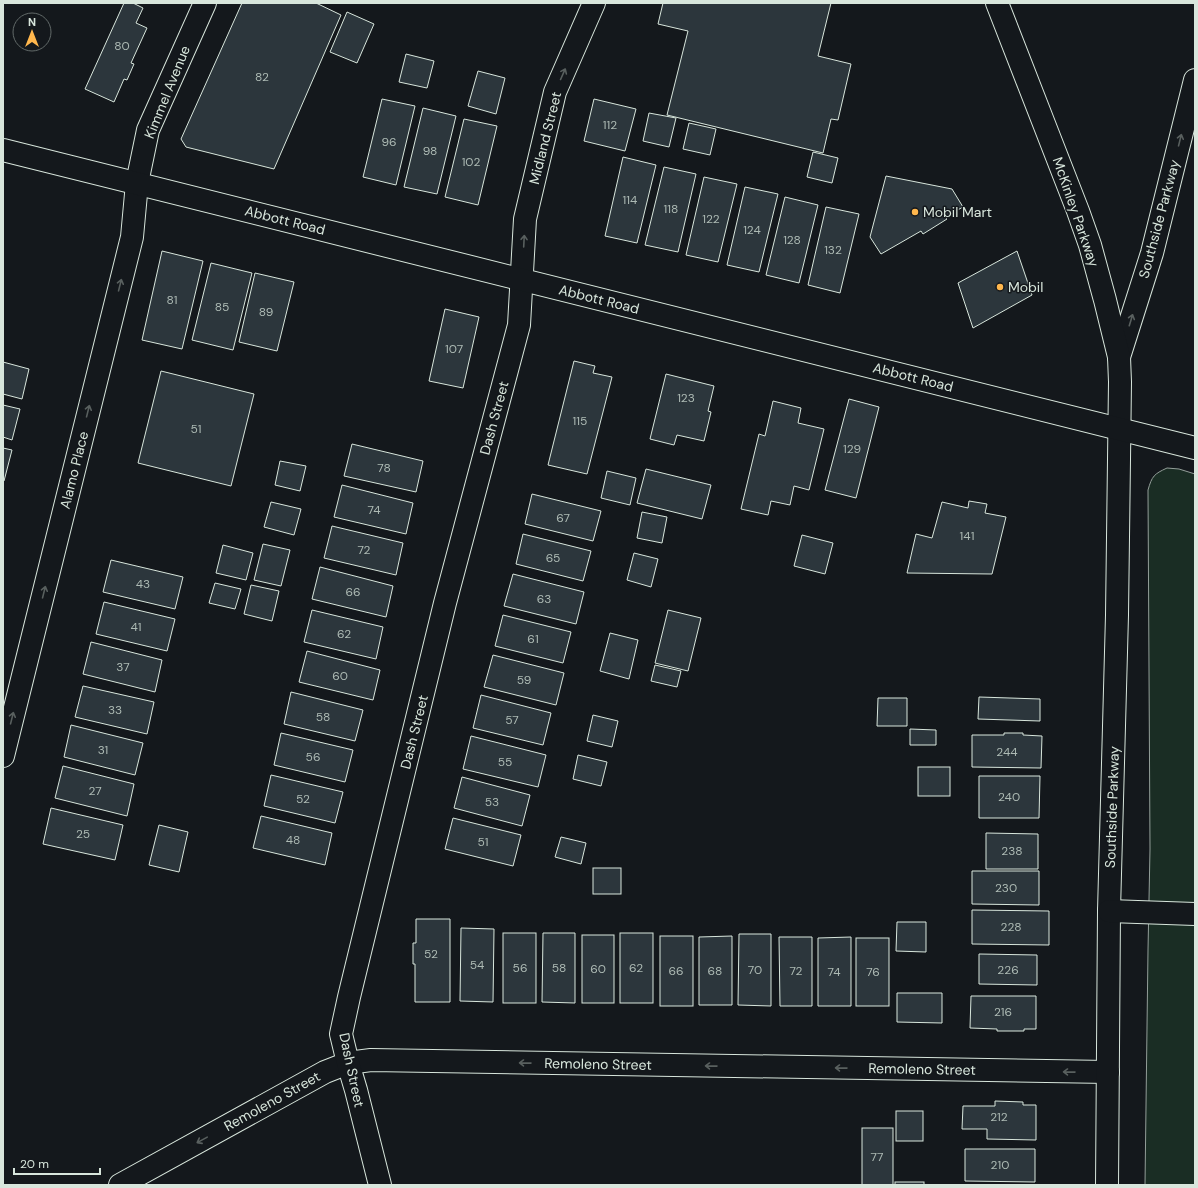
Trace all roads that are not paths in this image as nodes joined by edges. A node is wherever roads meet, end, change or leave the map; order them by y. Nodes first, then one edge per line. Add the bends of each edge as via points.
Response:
1 (205, 3) edge
2 (594, 3) edge
3 (997, 3) edge
4 (1195, 80) edge
5 (3, 150) edge
6 (138, 183) junction
7 (521, 280) junction
8 (1119, 357) junction
9 (1119, 428) junction
10 (1195, 448) edge
11 (3, 756) edge
12 (1109, 911) junction
13 (1195, 914) edge
14 (348, 1063) junction
15 (1108, 1072) junction
16 (120, 1185) edge
17 (380, 1185) edge
18 (1107, 1185) edge

1 - 6 street, Kimmel Avenue via 148,130
7 -> 2 street, Midland Street via 525,218 555,92
3 - 8 street, McKinley Parkway via 1090,245
8 -> 4 street, Southside Parkway via 1152,253
5 - 6 street, Abbott Road
6 - 7 street, Abbott Road
11 -> 6 street, Alamo Place via 132,237
7 - 9 street, Abbott Road
7 - 14 street, Dash Street via 519,325 445,603 349,997 342,1034
8 - 9 street, McKinley Parkway
9 - 10 street, Abbott Road
9 - 12 street, Southside Parkway via 1118,615
12 - 13 street
12 - 15 street, Southside Parkway
15 -> 14 street, Remoleno Street via 371,1060
14 -> 16 street, Remoleno Street via 325,1072
14 - 17 street, Dash Street
15 - 18 street, Southside Parkway

